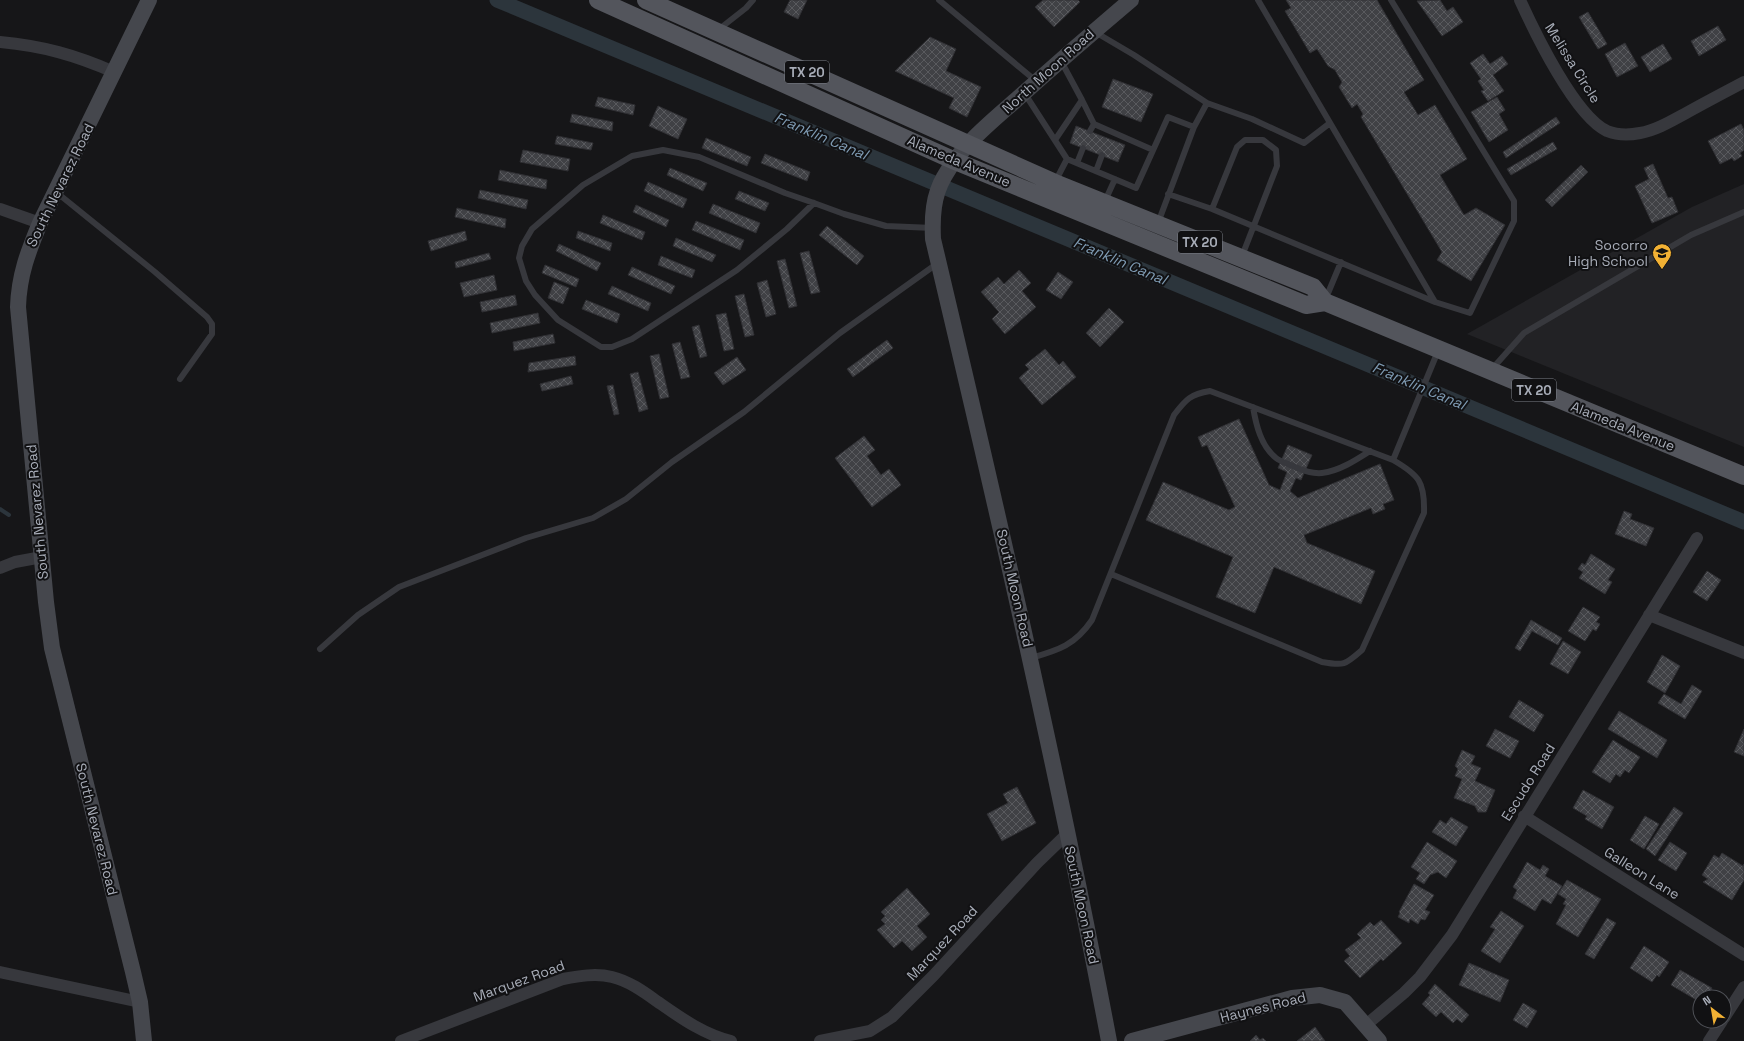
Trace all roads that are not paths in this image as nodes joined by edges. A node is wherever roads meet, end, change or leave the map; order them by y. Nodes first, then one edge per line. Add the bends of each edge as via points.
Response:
1 (149, 0) edge
2 (598, 0) edge
3 (646, 0) edge
4 (753, 0) edge
5 (939, 0) edge
6 (1131, 0) edge
7 (1258, 0) edge
8 (1391, 0) edge
9 (1520, 0) edge
10 (717, 31) junction
11 (1093, 32) junction
12 (0, 42) edge
13 (1060, 59) junction
14 (114, 72) junction
15 (1036, 81) junction
16 (1744, 82) edge
17 (1024, 93) junction
18 (1082, 100) junction
19 (1207, 104) junction
20 (1330, 123) junction
21 (1094, 124) junction
22 (1194, 127) junction
23 (1090, 131) dead end
24 (1112, 132) junction
25 (1108, 138) dead end
26 (1055, 140) junction
27 (967, 144) junction
28 (1083, 148) dead end
29 (1153, 150) junction
30 (1102, 155) dead end
31 (1067, 159) junction
32 (1076, 163) junction
33 (951, 166) junction
34 (1096, 171) junction
35 (1115, 179) junction
36 (1054, 183) junction
37 (56, 192) junction
38 (1168, 194) junction
39 (814, 203) junction
40 (1104, 203) junction
41 (0, 209) edge
42 (1212, 209) junction
43 (1744, 212) edge
44 (40, 223) junction
45 (1158, 225) junction
46 (1253, 225) junction
47 (932, 228) junction
48 (1241, 258) junction
49 (1341, 262) junction
50 (939, 263) junction
51 (1325, 302) junction
52 (1435, 302) junction
53 (1438, 350) junction
54 (1490, 371) junction
55 (180, 379) dead end
56 (1254, 408) junction
57 (1370, 451) junction
58 (1393, 460) junction
59 (1744, 476) edge
60 (1697, 538) dead end
61 (42, 557) junction
62 (0, 568) edge
63 (1111, 574) junction
64 (1649, 615) junction
65 (320, 649) dead end
66 (1744, 653) edge
67 (1031, 658) junction
68 (1524, 816) junction
69 (1067, 834) junction
70 (1744, 955) edge
71 (0, 972) edge
72 (1744, 987) edge
73 (140, 1002) junction
74 (1732, 1006) edge
75 (1366, 1025) junction
76 (1717, 1029) edge
77 (144, 1041) edge
78 (401, 1041) edge
79 (731, 1041) edge
80 (820, 1041) edge
81 (1109, 1041) edge
82 (1132, 1041) edge
83 (1379, 1041) edge
84 (1709, 1041) edge

1 - 14 street, South Nevarez Road
2 - 33 main road, Alameda Avenue / TX 20
3 - 10 main road, Alameda Avenue / TX 20
4 - 10 lane
5 - 15 lane
6 - 11 street, North Moon Road
7 - 20 lane
8 - 52 lane via 1514,201 1514,221 1470,313
9 - 16 street, Melissa Circle via 1537,37 1578,103 1608,131 1641,133 1668,123
10 - 27 main road, Alameda Avenue / TX 20
11 - 13 street, North Moon Road
11 - 19 lane via 1140,59
12 - 14 street via 23,44 72,55
13 - 15 street, North Moon Road
13 - 18 lane
14 - 37 street, South Nevarez Road
15 - 17 street, North Moon Road
17 - 26 lane
17 - 27 street, North Moon Road
18 - 21 lane
18 - 26 lane
19 - 20 lane via 1252,119 1304,143
19 - 22 lane
20 - 52 lane
21 - 23 lane
21 - 24 lane
22 - 29 lane via 1168,117
22 - 38 lane
24 - 25 lane
24 - 29 lane
26 - 31 lane
27 - 33 street, South Moon Road
27 - 36 main road, Alameda Avenue / TX 20
28 - 32 lane
29 - 35 lane via 1136,188
30 - 34 lane
31 - 32 lane
31 - 36 lane
32 - 34 lane
33 - 47 street, South Moon Road via 935,200
33 - 51 main road, Alameda Avenue / TX 20 via 1306,305
34 - 35 lane
35 - 40 lane
36 - 40 main road, Alameda Avenue / TX 20
37 - 44 street, South Nevarez Road
37 - 55 lane via 155,272 212,324 212,334
38 - 42 lane
38 - 45 lane
39 - 39 lane via 699,157 664,150 632,156 584,185 532,229 522,246 519,258 526,281 558,320 601,347 612,347 632,339 737,270
39 - 47 lane via 886,226
40 - 45 main road, Alameda Avenue / TX 20
41 - 44 street
42 - 46 lane
42 - 46 lane via 1237,147 1245,140 1263,140 1276,150 1277,166
43 - 54 lane via 1691,235 1524,333
44 - 61 street, South Nevarez Road via 26,256 18,307
45 - 48 main road, Alameda Avenue / TX 20
46 - 48 lane
46 - 49 lane
47 - 50 street, South Moon Road
48 - 51 main road, Alameda Avenue / TX 20 via 1313,287
49 - 51 lane
49 - 52 lane
50 - 65 lane via 840,333 744,412 672,462 626,499 593,518 526,538 399,587 358,615
50 - 67 street, South Moon Road
51 - 53 main road, Alameda Avenue / TX 20
53 - 54 main road, Alameda Avenue / TX 20
53 - 58 lane
54 - 59 main road, Alameda Avenue / TX 20
56 - 57 lane
56 - 57 lane via 1256,426 1275,457 1307,472 1322,473 1334,470
56 - 63 lane via 1210,391 1196,393 1185,401 1174,414
57 - 58 lane
58 - 63 lane via 1411,470 1420,483 1425,495 1424,512 1362,650 1347,663 1335,665 1322,662
60 - 64 street, Escudo Road
61 - 62 street via 15,562
61 - 73 street, South Nevarez Road via 48,625 54,654
63 - 67 lane via 1084,633 1071,643
64 - 66 street
64 - 68 street, Escudo Road
67 - 69 street, South Moon Road
68 - 70 street, Galleon Lane
68 - 75 street, Escudo Road via 1452,936 1420,977
69 - 80 street, Marquez Road via 892,1017 870,1032
69 - 81 street, South Moon Road
71 - 73 street
72 - 74 street
73 - 77 street, South Nevarez Road
75 - 82 street, Haynes Road via 1345,1002 1320,994
75 - 83 street, Haynes Road
76 - 84 street
78 - 79 street, Marquez Road via 563,979 596,975 612,977 638,988 704,1031

